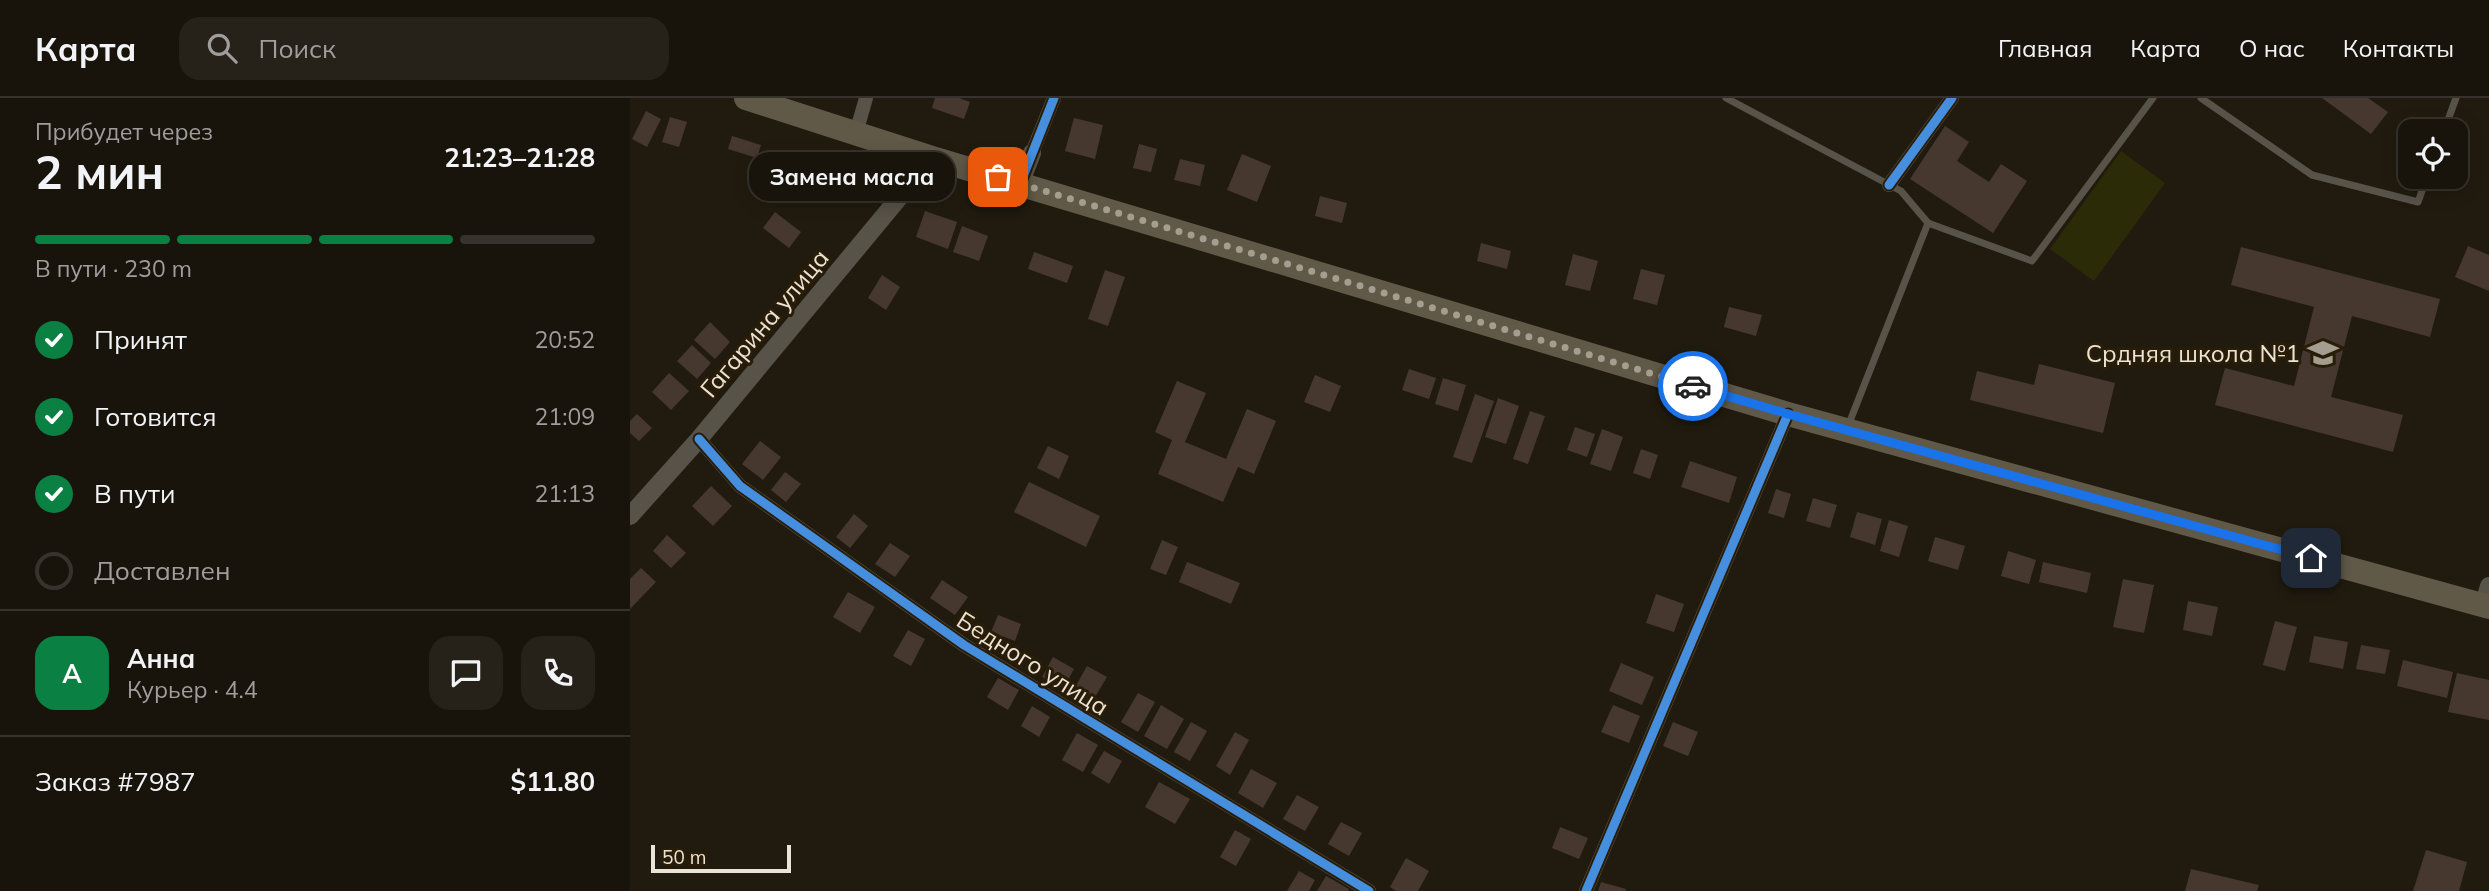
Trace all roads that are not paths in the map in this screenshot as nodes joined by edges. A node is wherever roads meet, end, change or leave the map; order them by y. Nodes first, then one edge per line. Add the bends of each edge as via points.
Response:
1 (746, 98) edge
2 (866, 98) edge
3 (1054, 98) edge
4 (1726, 98) edge
5 (1952, 98) edge
6 (2153, 98) edge
7 (2201, 98) edge
8 (2456, 98) edge
9 (2448, 119) edge
10 (856, 133) junction
11 (1032, 153) joint
12 (932, 158) junction
13 (1020, 184) junction
14 (1889, 185) junction
15 (2423, 189) edge
16 (1928, 223) junction
17 (1788, 414) junction
18 (1847, 430) junction
19 (699, 439) junction
20 (630, 516) edge
21 (2487, 599) edge
22 (1369, 891) edge
23 (1586, 891) edge

1 - 10 highway
2 - 10 street
3 - 11 street
4 - 14 lane
5 - 14 street
6 - 16 lane via 2032,261
7 - 15 lane via 2312,175 2418,202
8 - 9 lane
10 - 12 highway
11 - 13 street
12 - 13 highway
12 - 19 street, Гагарина улица
13 - 17 highway
14 - 16 lane
16 - 18 lane
17 - 18 highway
17 - 23 street
18 - 21 highway
19 - 20 street, Гагарина улица
19 - 22 street, Бедного улица via 740,486 964,645

